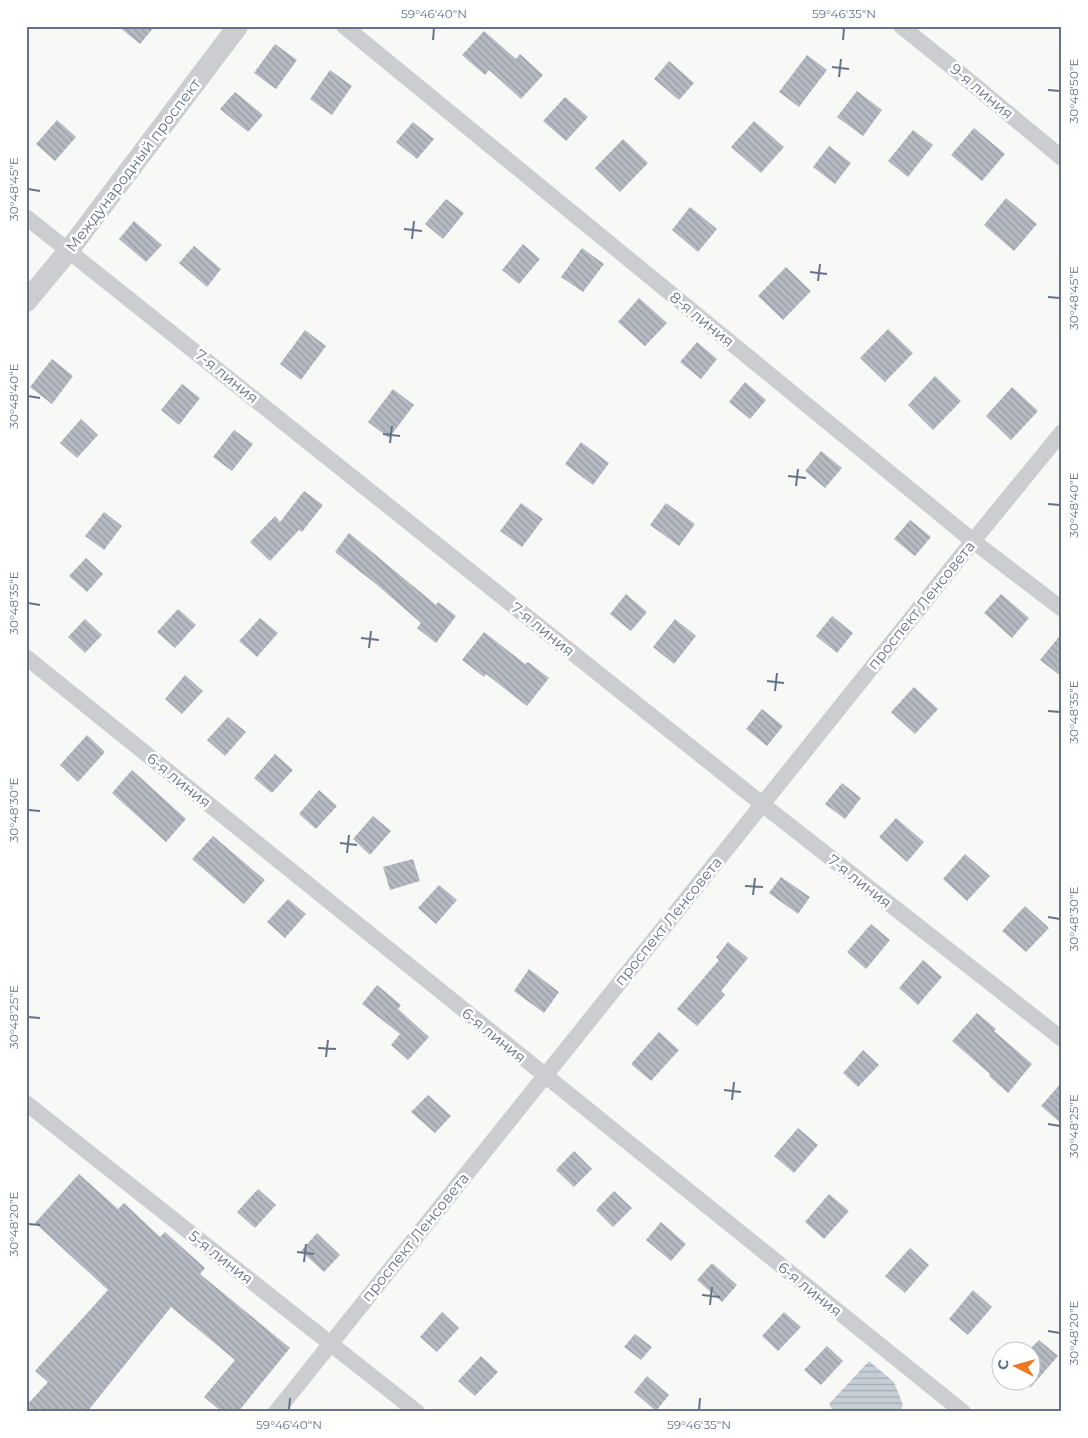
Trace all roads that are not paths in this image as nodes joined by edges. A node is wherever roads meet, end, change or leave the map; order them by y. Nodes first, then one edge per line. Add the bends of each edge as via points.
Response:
1 (238, 26) edge
2 (344, 26) edge
3 (901, 26) edge
4 (1062, 158) edge
5 (26, 217) edge
6 (69, 250) junction
7 (26, 302) edge
8 (1062, 432) edge
9 (973, 541) junction
10 (1062, 609) edge
11 (26, 657) edge
12 (762, 804) junction
13 (1062, 1039) edge
14 (545, 1075) junction
15 (26, 1103) edge
16 (330, 1343) junction
17 (276, 1412) edge
18 (417, 1412) edge
19 (963, 1412) edge

1 - 6 street, Международный проспект
2 - 9 street, 8-я линия
3 - 4 street, 9-я линия
5 - 6 street, 7-я линия
6 - 7 street, Международный проспект
6 - 12 street, 7-я линия
8 - 9 street, проспект Ленсовета
9 - 10 street, 8-я линия
9 - 12 street, проспект Ленсовета
11 - 14 street, 6-я линия
12 - 13 street, 7-я линия
12 - 14 street, проспект Ленсовета
14 - 16 street, проспект Ленсовета
14 - 19 street, 6-я линия
15 - 16 street, 5-я линия
16 - 17 street, проспект Ленсовета
16 - 18 street, 5-я линия

